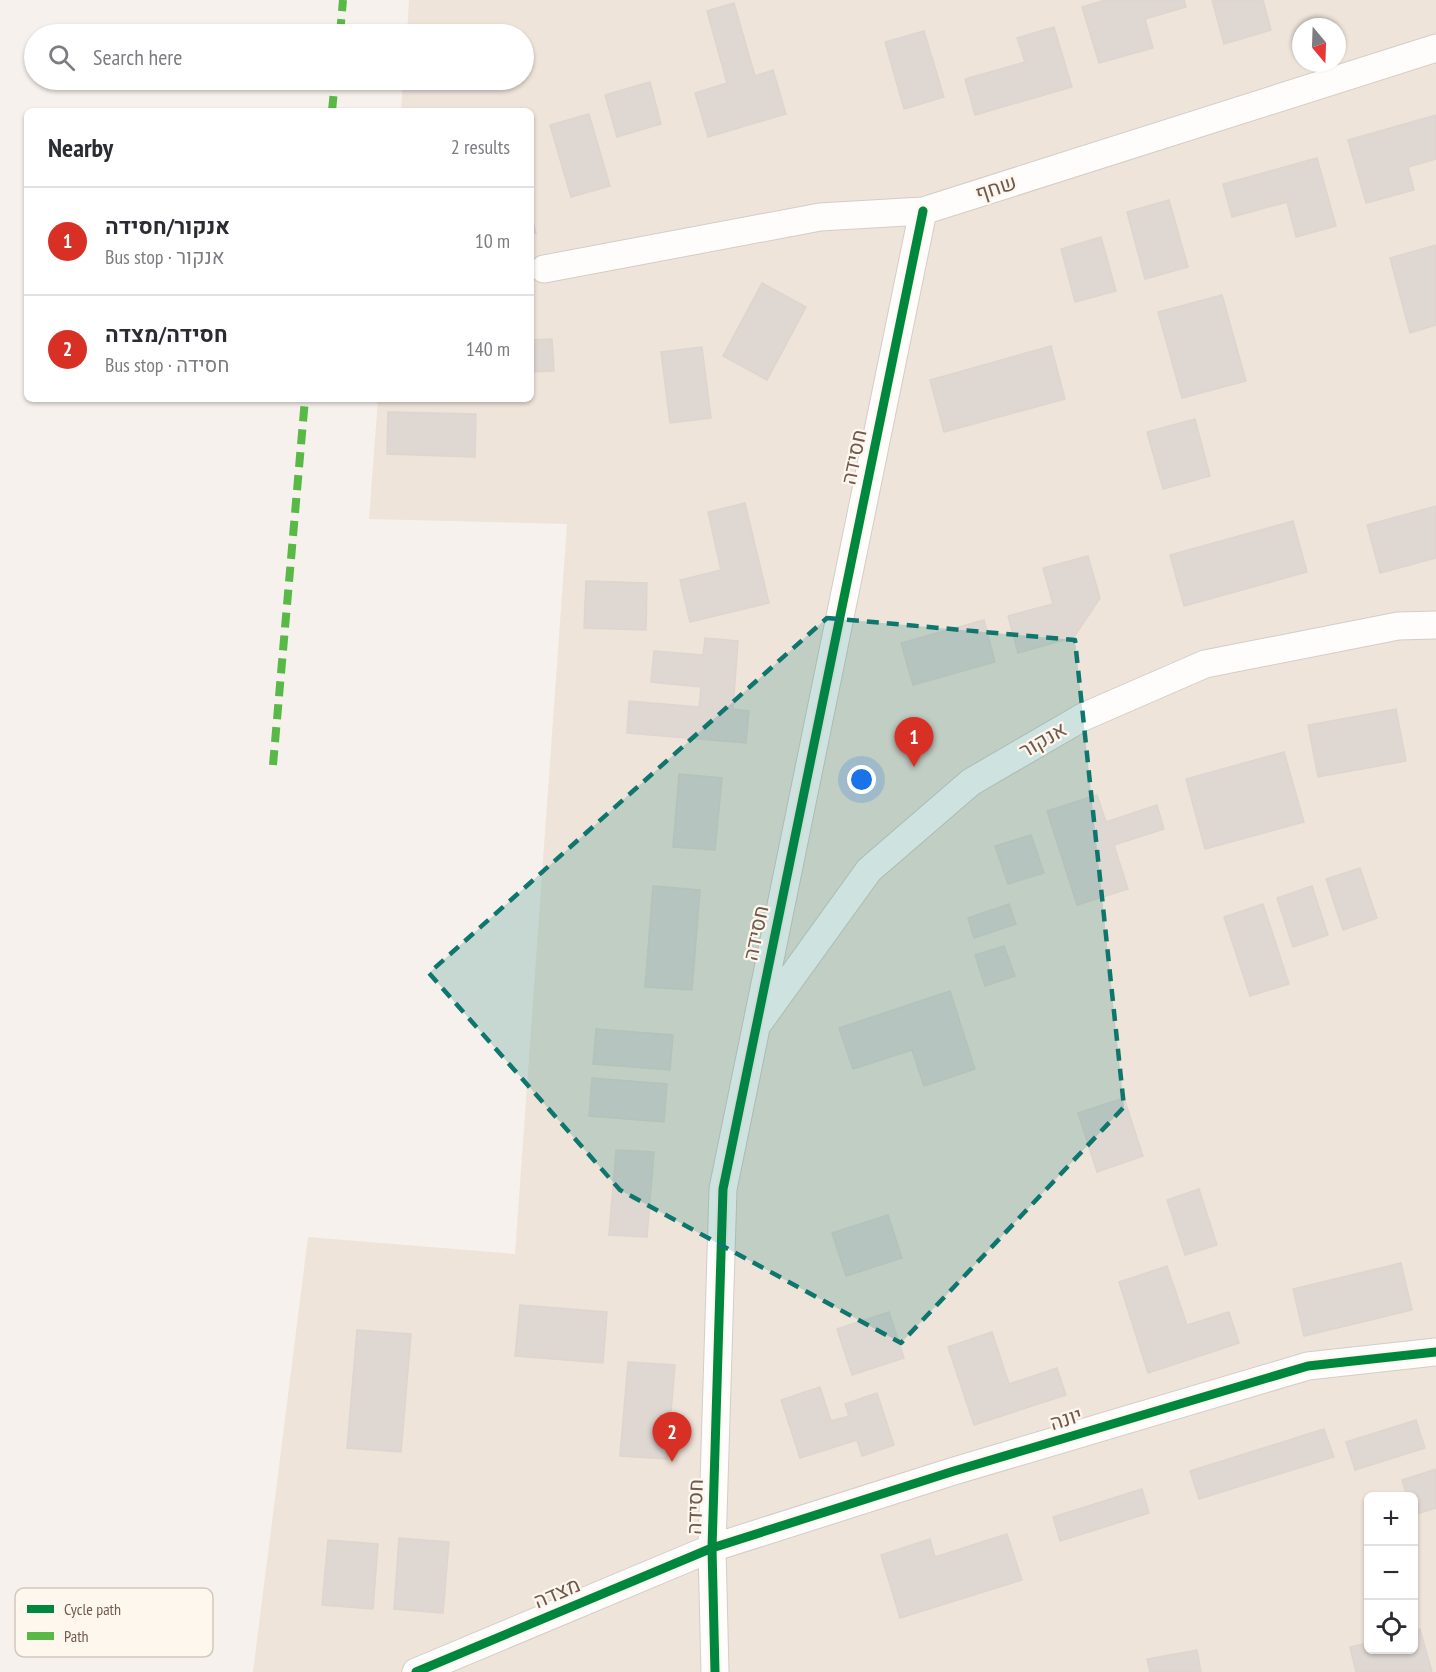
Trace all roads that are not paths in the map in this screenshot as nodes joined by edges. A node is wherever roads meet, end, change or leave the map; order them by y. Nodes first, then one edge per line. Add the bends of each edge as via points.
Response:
1 (1436, 48) edge
2 (923, 211) junction
3 (544, 269) dead end
4 (1436, 626) edge
5 (754, 1029) junction
6 (1436, 1352) edge
7 (712, 1548) junction
8 (416, 1672) edge
9 (714, 1672) edge

1 - 2 street, שחף
2 - 3 street, שחף via 820,217
2 - 5 street, חסידה
4 - 5 street, אנקור via 1398,626 1205,664 1083,717 971,782 869,870
5 - 7 street, חסידה via 723,1189
6 - 7 street, יונה via 1308,1366
7 - 8 street, מצדה
7 - 9 street, חסידה

